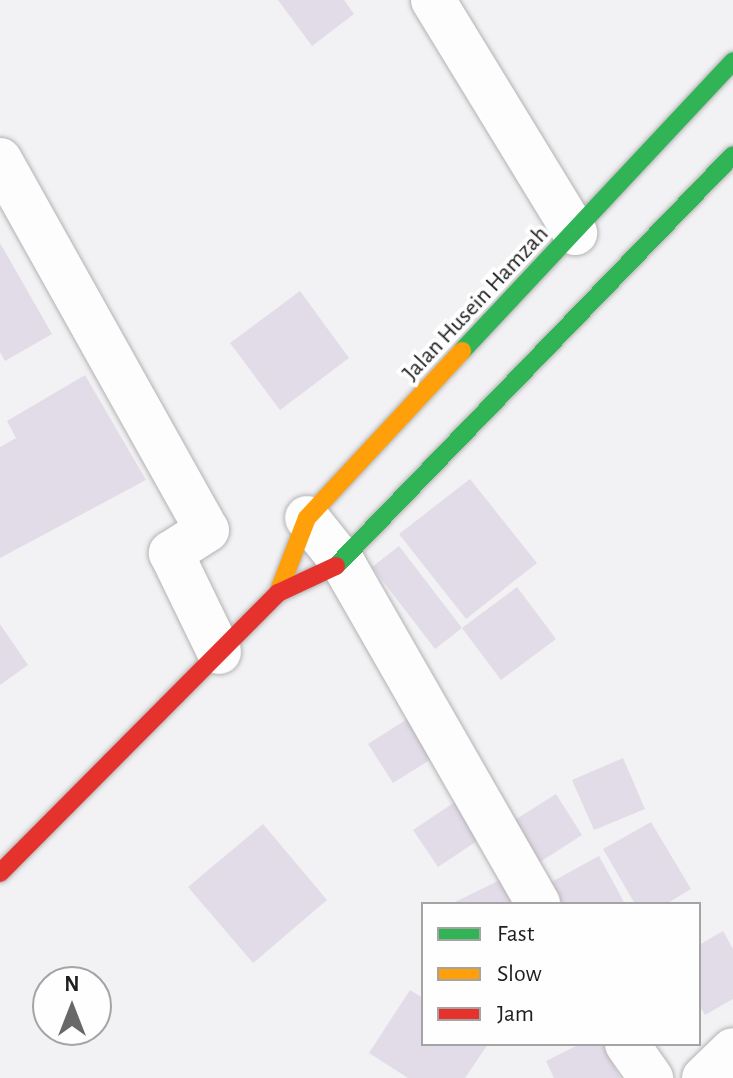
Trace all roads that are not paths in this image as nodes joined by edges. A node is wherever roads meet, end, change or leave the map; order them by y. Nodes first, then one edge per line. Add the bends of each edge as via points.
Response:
1 (433, 0) edge
2 (733, 61) edge
3 (733, 155) edge
4 (0, 160) edge
5 (575, 233) junction
6 (307, 518) junction
7 (343, 563) junction
8 (278, 593) junction
9 (219, 652) junction
10 (0, 873) edge
11 (537, 902) edge
12 (628, 1046) edge
13 (733, 1050) edge
14 (651, 1078) edge
15 (704, 1078) edge

1 - 5 street
2 - 5 street, Jalan Husein Hamzah
3 - 7 street, Jalan Husein Hamzah
4 - 9 street via 207,530 171,553
5 - 6 street, Jalan Husein Hamzah
6 - 7 street
6 - 8 street, Jalan Husein Hamzah
7 - 8 street, Jalan Husein Hamzah
7 - 11 street
8 - 9 street, Jalan Husein Hamzah
9 - 10 street, Jalan Husein Hamzah
12 - 14 street
13 - 15 street

